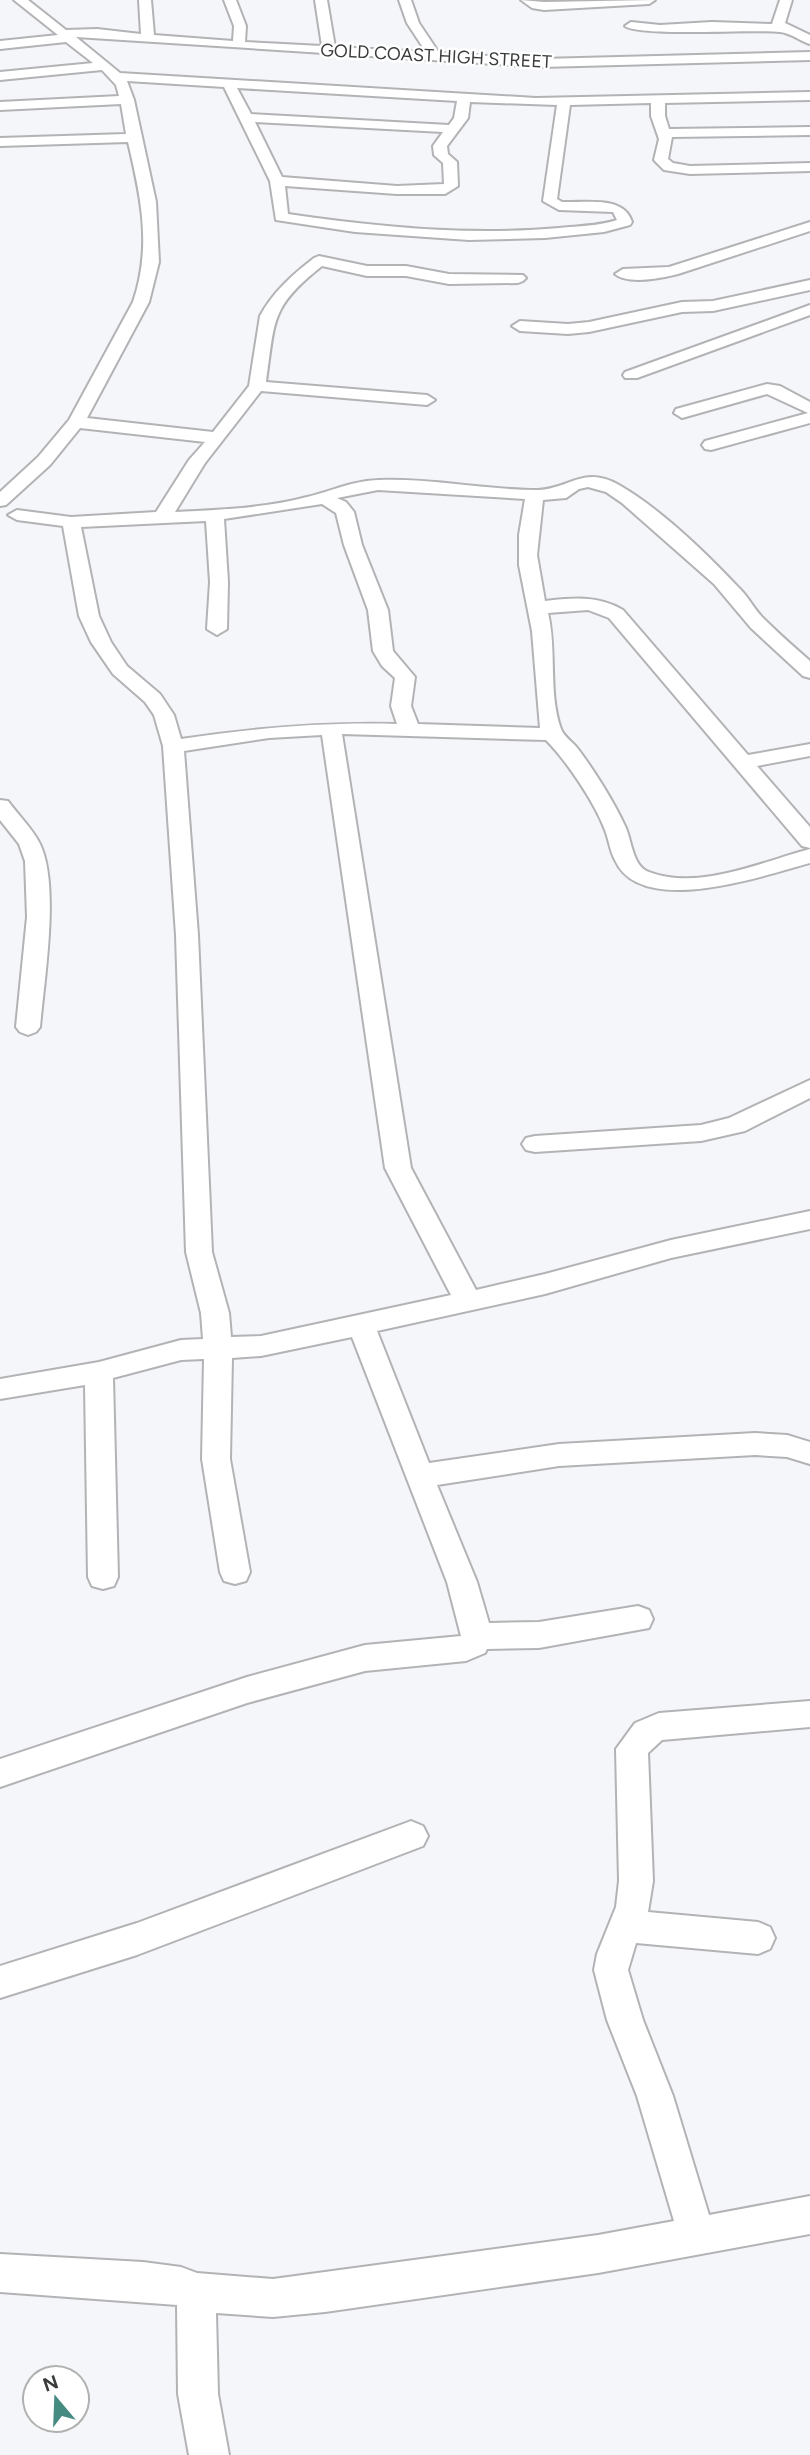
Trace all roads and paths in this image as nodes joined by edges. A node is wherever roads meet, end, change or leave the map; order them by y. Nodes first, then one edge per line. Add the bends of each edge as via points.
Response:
1 (20, 0) edge
2 (145, 0) edge
3 (230, 0) edge
4 (321, 0) edge
5 (405, 0) edge
6 (527, 0) edge
7 (649, 0) edge
8 (786, 0) edge
9 (631, 2) junction
10 (631, 26) junction
11 (783, 28) junction
12 (65, 36) junction
13 (148, 38) junction
14 (810, 40) edge
15 (0, 45) edge
16 (238, 45) junction
17 (332, 50) junction
18 (810, 56) edge
19 (434, 58) junction
20 (645, 61) junction
21 (675, 61) junction
22 (103, 66) junction
23 (0, 76) edge
24 (118, 77) junction
25 (461, 80) junction
26 (228, 82) junction
27 (322, 89) junction
28 (810, 96) edge
29 (127, 100) junction
30 (688, 100) junction
31 (658, 101) junction
32 (564, 102) junction
33 (0, 106) edge
34 (246, 118) junction
35 (705, 122) junction
36 (454, 129) junction
37 (810, 131) edge
38 (664, 133) junction
39 (134, 138) junction
40 (0, 142) edge
41 (705, 147) dead end
42 (810, 167) edge
43 (277, 181) junction
44 (810, 226) edge
45 (623, 274) dead end
46 (518, 278) dead end
47 (810, 285) edge
48 (792, 289) junction
49 (810, 302) edge
50 (810, 310) edge
51 (520, 326) dead end
52 (631, 375) dead end
53 (257, 386) junction
54 (427, 400) dead end
55 (810, 409) edge
56 (681, 413) dead end
57 (810, 418) edge
58 (76, 422) junction
59 (218, 438) junction
60 (711, 445) dead end
61 (535, 495) junction
62 (324, 498) junction
63 (0, 500) edge
64 (17, 514) dead end
65 (215, 515) junction
66 (162, 518) junction
67 (71, 522) junction
68 (537, 608) junction
69 (217, 629) dead end
70 (808, 668) edge
71 (331, 728) junction
72 (410, 731) junction
73 (552, 734) junction
74 (173, 746) junction
75 (810, 750) edge
76 (745, 762) junction
77 (0, 806) edge
78 (810, 841) edge
79 (810, 856) edge
80 (28, 1027) dead end
81 (810, 1088) edge
82 (536, 1144) dead end
83 (810, 1220) edge
84 (467, 1301) junction
85 (361, 1325) junction
86 (218, 1348) junction
87 (99, 1373) junction
88 (0, 1388) edge
89 (810, 1453) edge
90 (419, 1476) junction
91 (235, 1572) dead end
92 (103, 1577) dead end
93 (638, 1619) dead end
94 (477, 1636) junction
95 (810, 1714) edge
96 (0, 1773) edge
97 (411, 1836) dead end
98 (626, 1926) junction
99 (758, 1938) dead end
100 (0, 1982) edge
101 (810, 2215) edge
102 (697, 2236) junction
103 (0, 2273) edge
104 (197, 2292) junction
105 (209, 2455) edge

1 - 12 street
2 - 13 street
3 - 16 street via 240,23
4 - 17 street
5 - 19 street
6 - 9 street via 544,6
7 - 9 street
8 - 11 street via 778,20
9 - 10 street via 626,9
10 - 11 street
10 - 20 street
11 - 14 street
12 - 13 street, GOLD COAST HIGH STREET via 97,33
12 - 15 street, GOLD COAST HIGH STREET
12 - 22 street
13 - 16 street, GOLD COAST HIGH STREET
16 - 17 street, GOLD COAST HIGH STREET
17 - 19 street, GOLD COAST HIGH STREET
17 - 27 street via 312,79
18 - 21 street, GOLD COAST HIGH STREET
19 - 25 street, GOLD COAST HIGH STREET
20 - 21 street, GOLD COAST HIGH STREET
20 - 25 street, GOLD COAST HIGH STREET via 541,63
21 - 30 street
22 - 23 street
22 - 24 street
24 - 26 street
24 - 29 street
25 - 27 street
25 - 32 street
25 - 36 street via 461,118
26 - 27 street
26 - 34 street
28 - 30 street
29 - 33 street
29 - 39 street
30 - 31 street
30 - 35 street
31 - 32 street
31 - 38 street
32 - 43 street via 550,201 559,206 616,208 625,219 622,224 536,234 435,233 319,223 281,217
34 - 36 street
34 - 43 street
35 - 37 street
35 - 38 street
35 - 41 street
36 - 43 street via 439,150 450,162 451,186 445,190
38 - 42 street via 661,160 669,167
39 - 40 street
39 - 58 street via 154,240 149,283
44 - 45 street via 666,273
46 - 53 street via 449,279 319,261 272,306
47 - 48 street
48 - 49 street
48 - 51 street via 589,327
50 - 52 street
53 - 54 street
53 - 59 street
55 - 56 street via 767,389
57 - 60 street
58 - 59 street
58 - 63 street via 44,461
59 - 66 street via 198,460
61 - 62 street via 403,485 351,489
61 - 68 street via 527,550
61 - 70 street via 560,494 581,482 599,482 619,492 734,593 750,616
62 - 65 street
62 - 72 street via 345,512 378,610 383,651 405,677 401,706
64 - 67 street
65 - 66 street
65 - 69 street
66 - 67 street
67 - 74 street via 89,616 120,670 153,698 164,715
68 - 73 street via 543,635 545,710
68 - 76 street via 607,607
71 - 72 street
71 - 74 street
71 - 84 street via 398,1168
72 - 73 street
73 - 79 street via 570,752 615,827 626,861 643,878 712,883
74 - 86 street via 187,935 200,1252 215,1313
75 - 76 street
76 - 78 street
77 - 80 street via 29,843 36,860 38,917
81 - 82 street via 736,1125 701,1133
83 - 84 street via 671,1249
84 - 85 street
85 - 86 street via 261,1346
85 - 90 street
86 - 87 street via 181,1350
86 - 91 street via 216,1460
87 - 88 street
87 - 92 street
89 - 90 street via 755,1444 559,1455
90 - 94 street via 462,1582
93 - 94 street via 539,1635
94 - 96 street via 466,1648 365,1658 247,1690
95 - 98 street via 659,1727 646,1733 632,1749 636,1881
97 - 100 street via 137,1939
98 - 99 street
98 - 102 street via 614,1954 614,1987 655,2096
101 - 102 street
102 - 104 street via 325,2293 272,2298
103 - 104 street via 143,2281
104 - 105 street via 194,2363 199,2417

